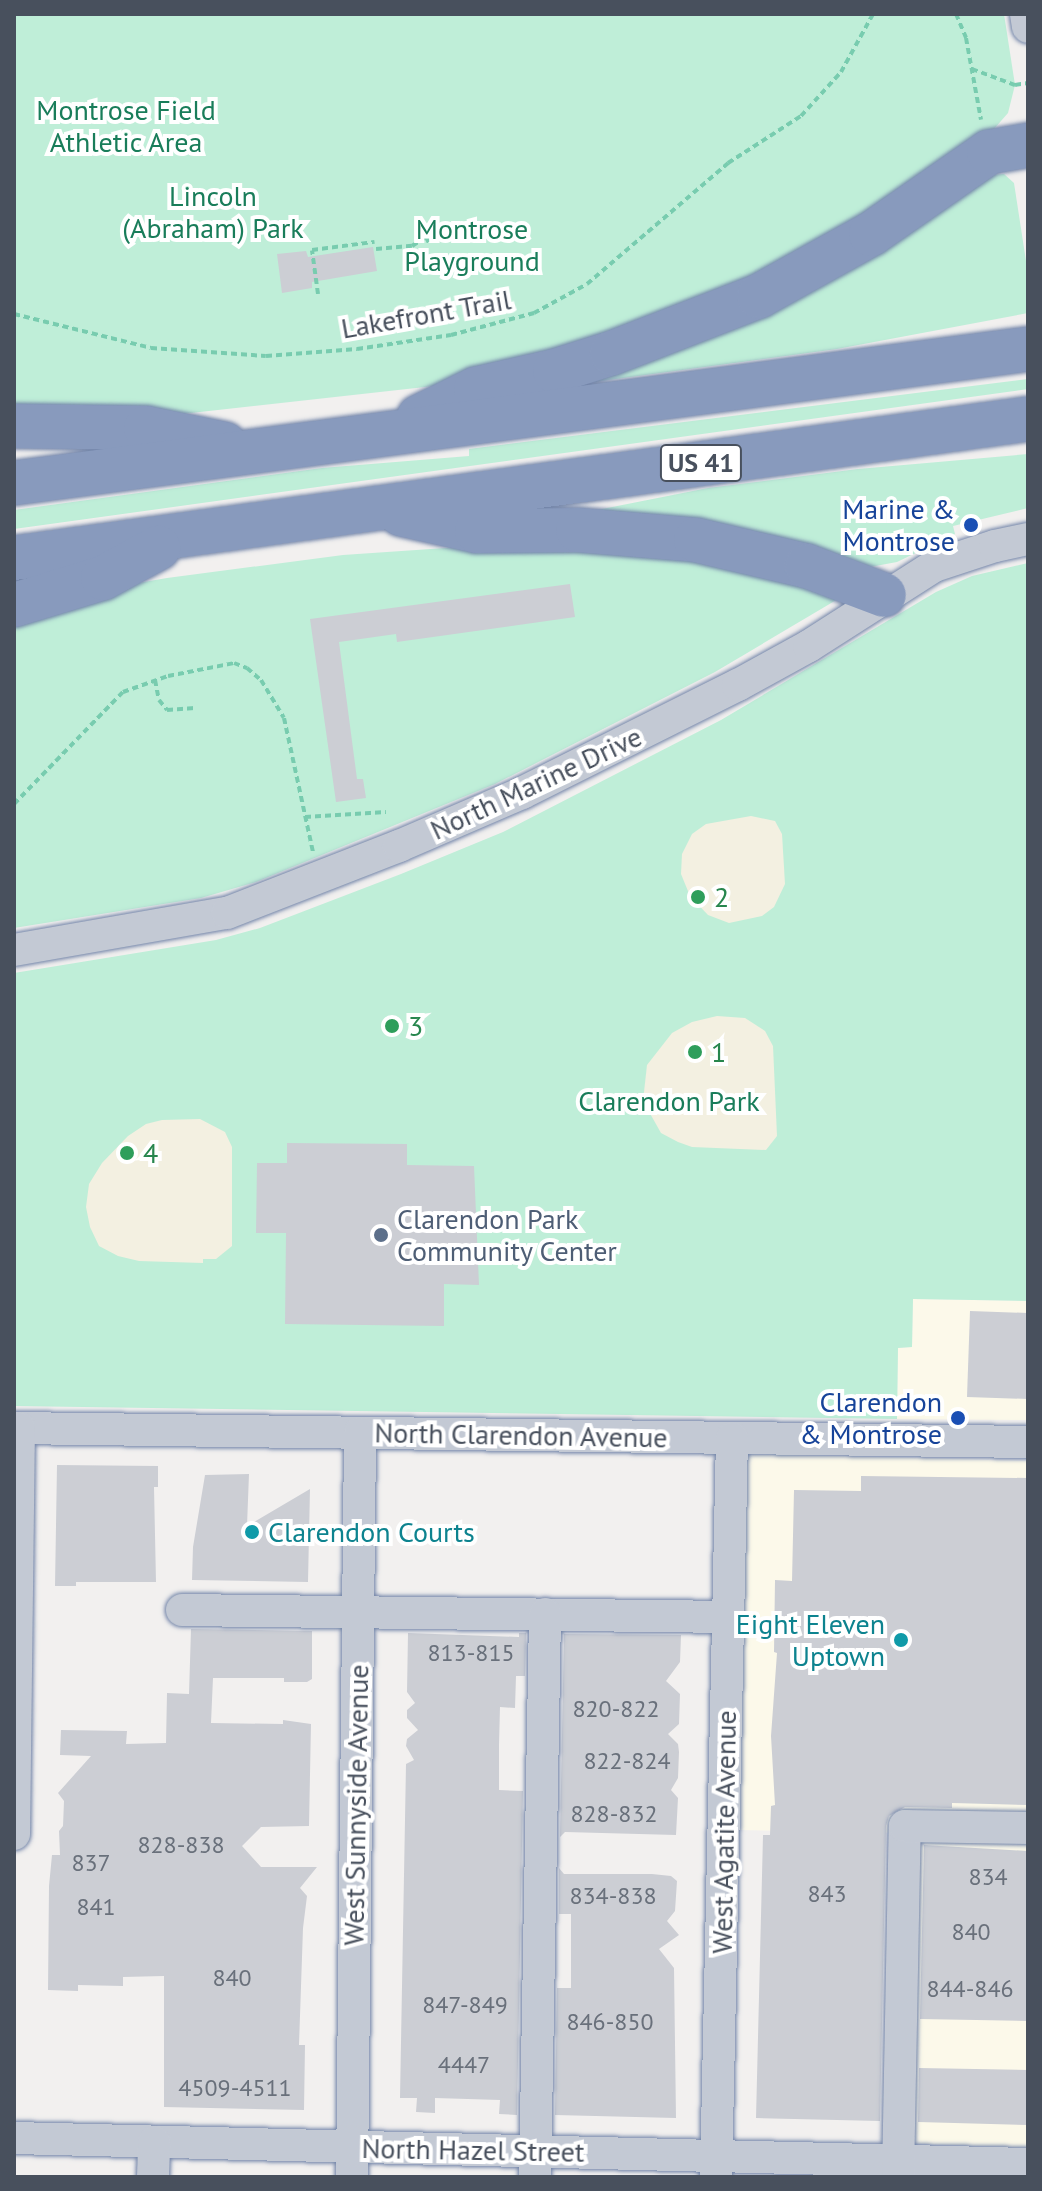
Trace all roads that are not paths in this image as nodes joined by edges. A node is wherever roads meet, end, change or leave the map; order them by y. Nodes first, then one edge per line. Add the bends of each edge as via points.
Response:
1 (1026, 14) edge
2 (1028, 27) edge
3 (1028, 145) edge
4 (1028, 349) edge
5 (1028, 419) edge
6 (14, 426) edge
7 (385, 433) junction
8 (258, 451) junction
9 (14, 483) edge
10 (375, 508) junction
11 (177, 537) junction
12 (1028, 539) edge
13 (14, 558) edge
14 (884, 595) junction
15 (14, 605) edge
16 (14, 950) edge
17 (16, 1428) edge
18 (360, 1433) junction
19 (732, 1438) junction
20 (1028, 1442) edge
21 (182, 1610) dead end
22 (358, 1612) junction
23 (545, 1614) junction
24 (728, 1617) junction
25 (29, 1696) edge
26 (1028, 1828) edge
27 (14, 1834) edge
28 (14, 2138) edge
29 (154, 2142) junction
30 (353, 2162) edge
31 (535, 2164) edge
32 (1028, 2164) edge
33 (716, 2167) edge
34 (898, 2169) edge
35 (153, 2177) edge

1 - 2 street
3 - 7 highway via 989,152 871,234 759,296 612,353 476,389
4 - 7 highway
5 - 10 highway, US 41
6 - 8 highway via 146,428
7 - 8 highway
8 - 9 highway
10 - 11 highway, US 41
10 - 14 highway via 477,531 578,530 696,540 807,566
11 - 13 highway, US 41
11 - 15 highway via 103,578
12 - 14 street, North Marine Drive via 944,562
14 - 16 street, North Marine Drive via 809,646 738,685 522,793 399,846 227,913
17 - 18 street, North Clarendon Avenue
17 - 25 street
18 - 19 street, North Clarendon Avenue
18 - 22 street, West Sunnyside Avenue
19 - 20 street, North Clarendon Avenue
19 - 24 street, West Agatite Avenue
21 - 22 street
22 - 23 street
22 - 30 street, West Sunnyside Avenue
23 - 24 street
23 - 31 street
24 - 33 street, West Agatite Avenue
25 - 27 street
26 - 34 street via 905,1826
28 - 29 street, North Hazel Street
29 - 30 street, North Hazel Street
29 - 35 street
30 - 31 street, North Hazel Street
31 - 33 street, North Hazel Street
32 - 34 street, North Hazel Street
33 - 34 street, North Hazel Street

